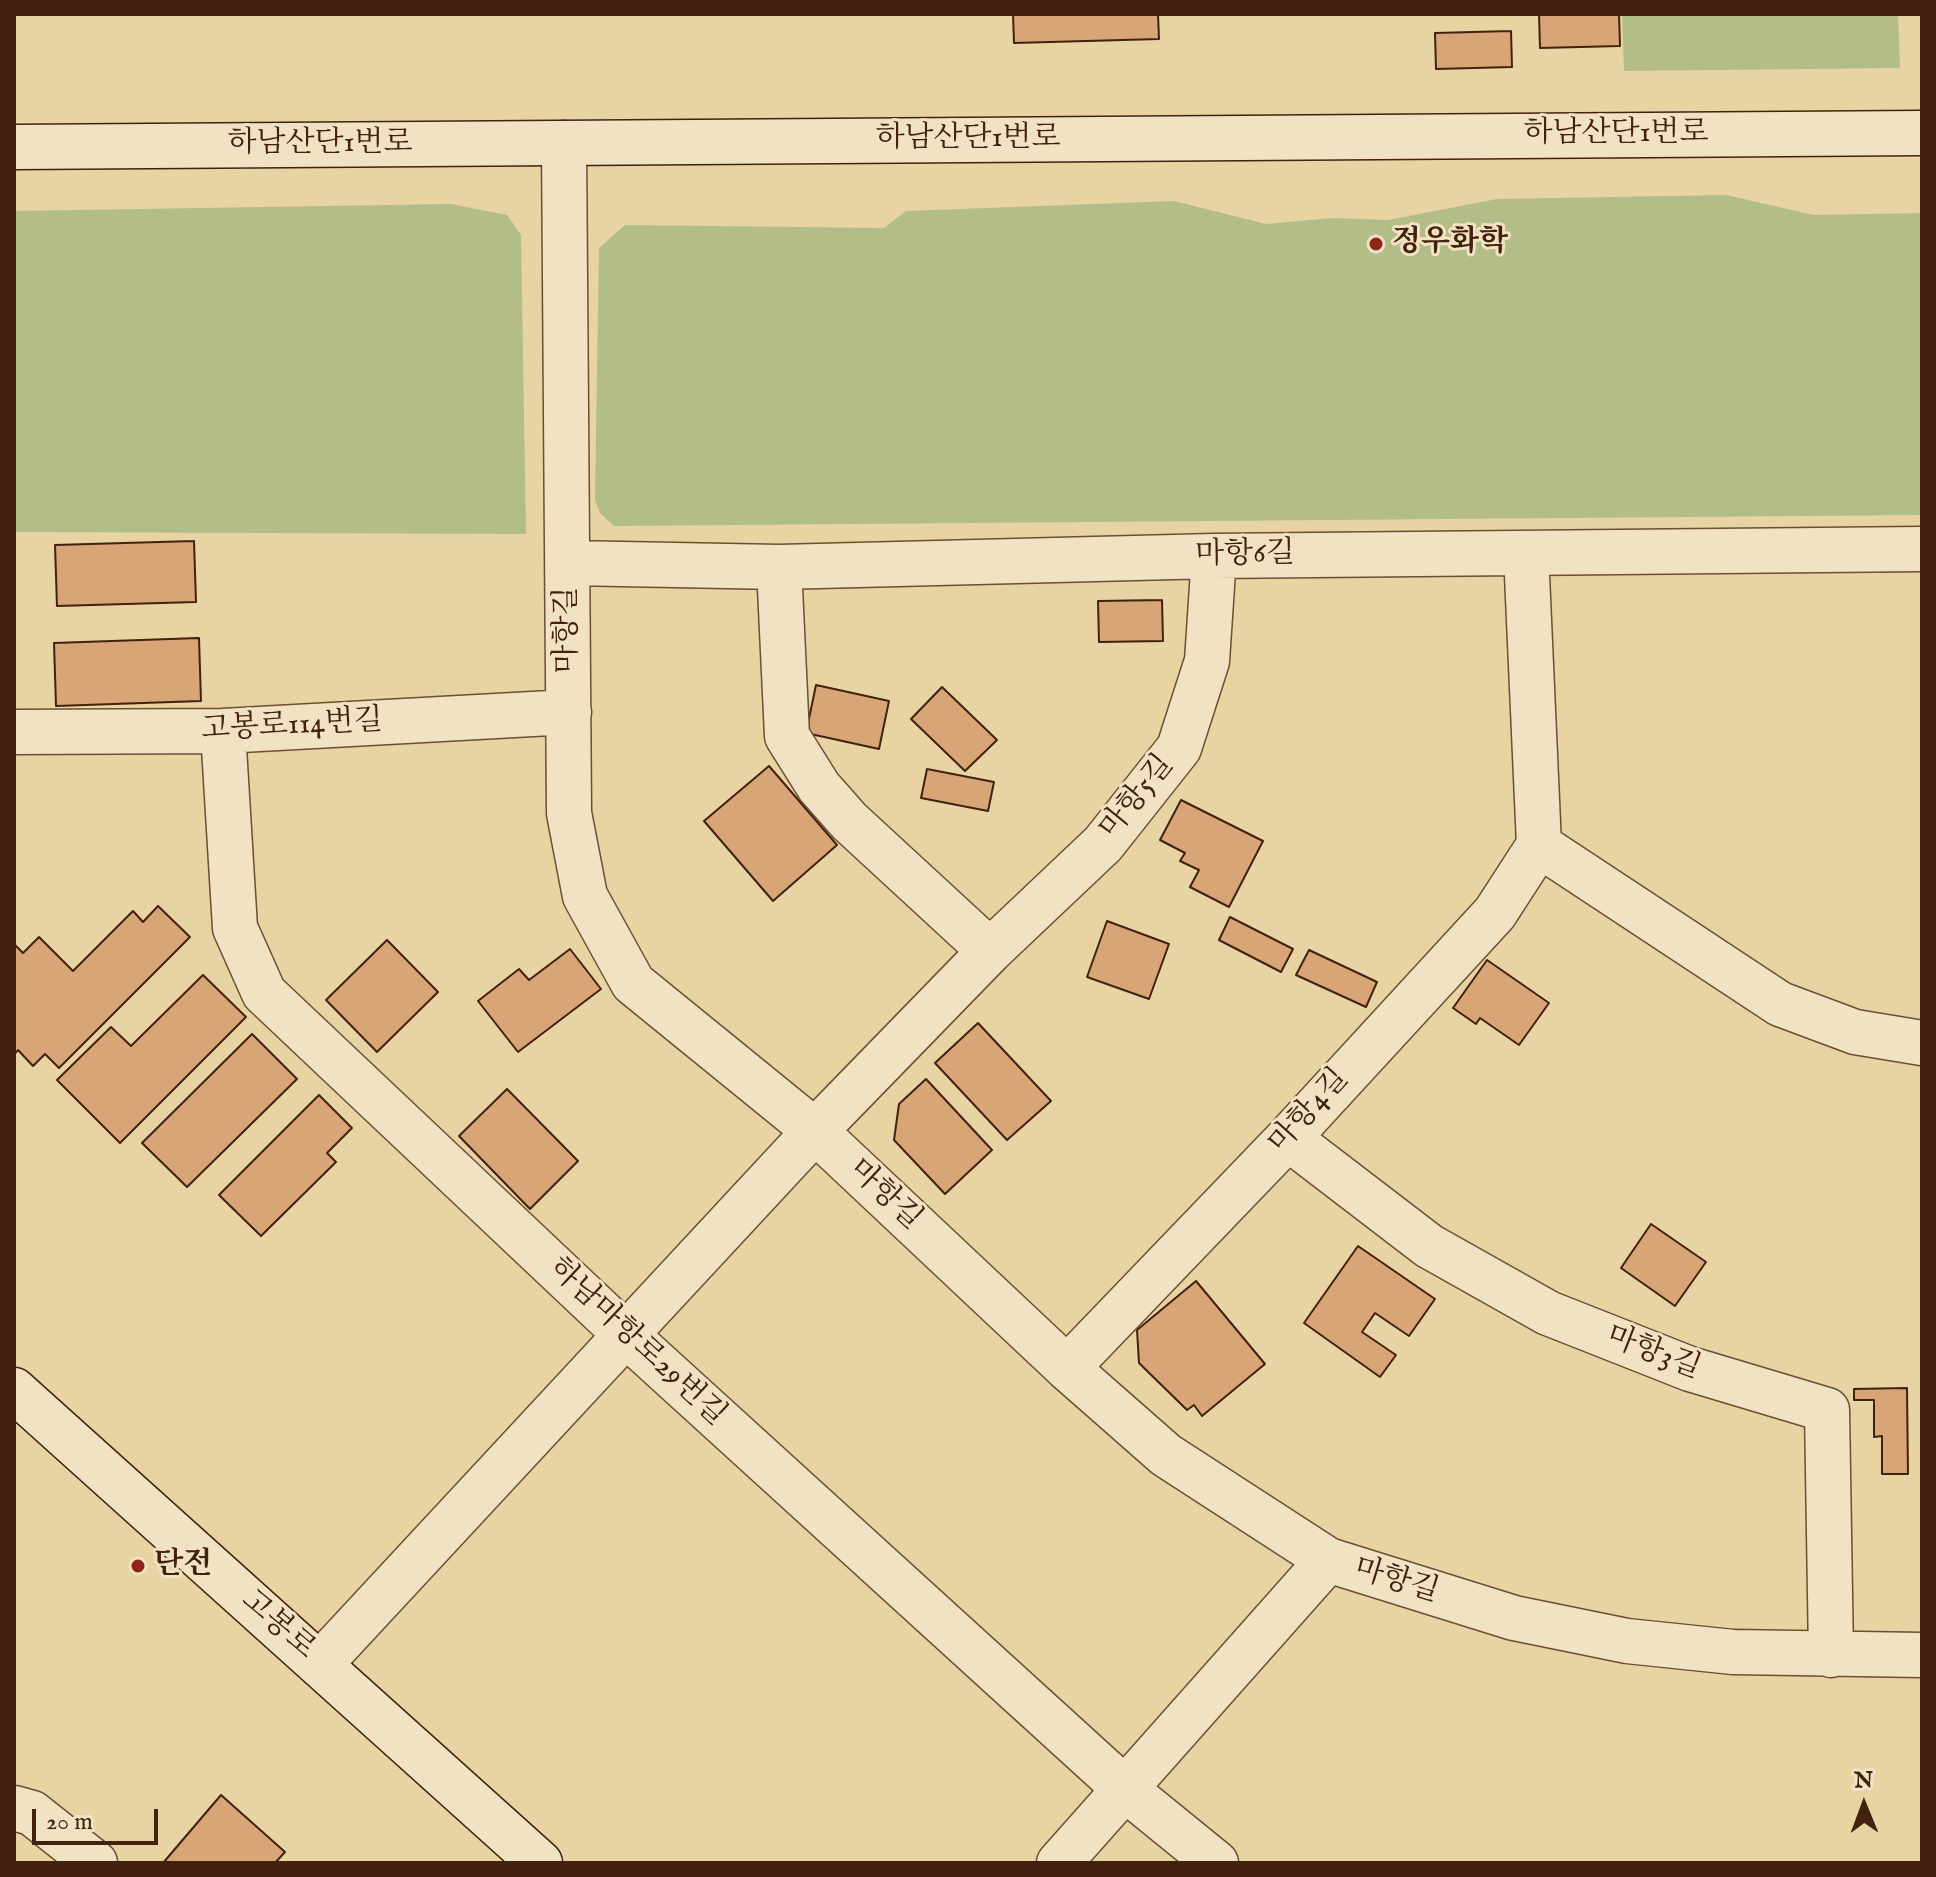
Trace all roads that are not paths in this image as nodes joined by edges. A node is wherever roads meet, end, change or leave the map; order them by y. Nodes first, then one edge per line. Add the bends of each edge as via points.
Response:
1 (1922, 133) edge
2 (564, 143) junction
3 (14, 147) edge
4 (1922, 549) edge
5 (1526, 553) junction
6 (1214, 556) junction
7 (569, 563) junction
8 (779, 567) junction
9 (569, 712) junction
10 (223, 731) junction
11 (14, 732) edge
12 (1539, 845) junction
13 (990, 951) junction
14 (1922, 1043) edge
15 (815, 1131) junction
16 (1288, 1138) junction
17 (624, 1333) junction
18 (1067, 1368) junction
19 (14, 1390) edge
20 (1328, 1560) junction
21 (1831, 1655) junction
22 (1922, 1655) edge
23 (320, 1664) junction
24 (1125, 1789) junction
25 (14, 1808) edge
26 (95, 1863) edge
27 (540, 1863) edge
28 (1059, 1863) edge
29 (1216, 1863) edge

1 - 2 street, 하남산단1번로
2 - 3 street, 하남산단1번로
2 - 7 street, 마항길
4 - 5 street, 마항6길
5 - 6 street, 마항6길
5 - 12 street
6 - 8 street, 마항6길
6 - 13 street, 마항5길 via 1207,661 1179,748 1103,844
7 - 8 street, 마항6길
7 - 9 street, 마항길
8 - 13 street via 787,736 819,787 849,821
9 - 10 street, 고봉로114번길
9 - 15 street, 마항길 via 569,813 585,896 633,983
10 - 11 street, 고봉로114번길
10 - 17 street, 하남마항로29번길 via 235,928 264,993
12 - 14 street via 1780,1004 1855,1032
12 - 16 street, 마항4길 via 1495,913
13 - 15 street, 마항5길
15 - 17 street, 마항5길
15 - 18 street, 마항길
16 - 18 street, 마항4길
16 - 21 street, 마항3길 via 1429,1246 1548,1313 1690,1369 1827,1410
17 - 23 street, 마항5길
17 - 24 street, 하남마항로29번길
18 - 20 street, 마항길 via 1166,1455
19 - 23 street, 고봉로
20 - 21 street, 마항길 via 1514,1618 1627,1641
20 - 24 street
21 - 22 street, 마항길
23 - 27 street, 고봉로
24 - 28 street
24 - 29 street, 하남마항로29번길
25 - 26 street via 32,1813

